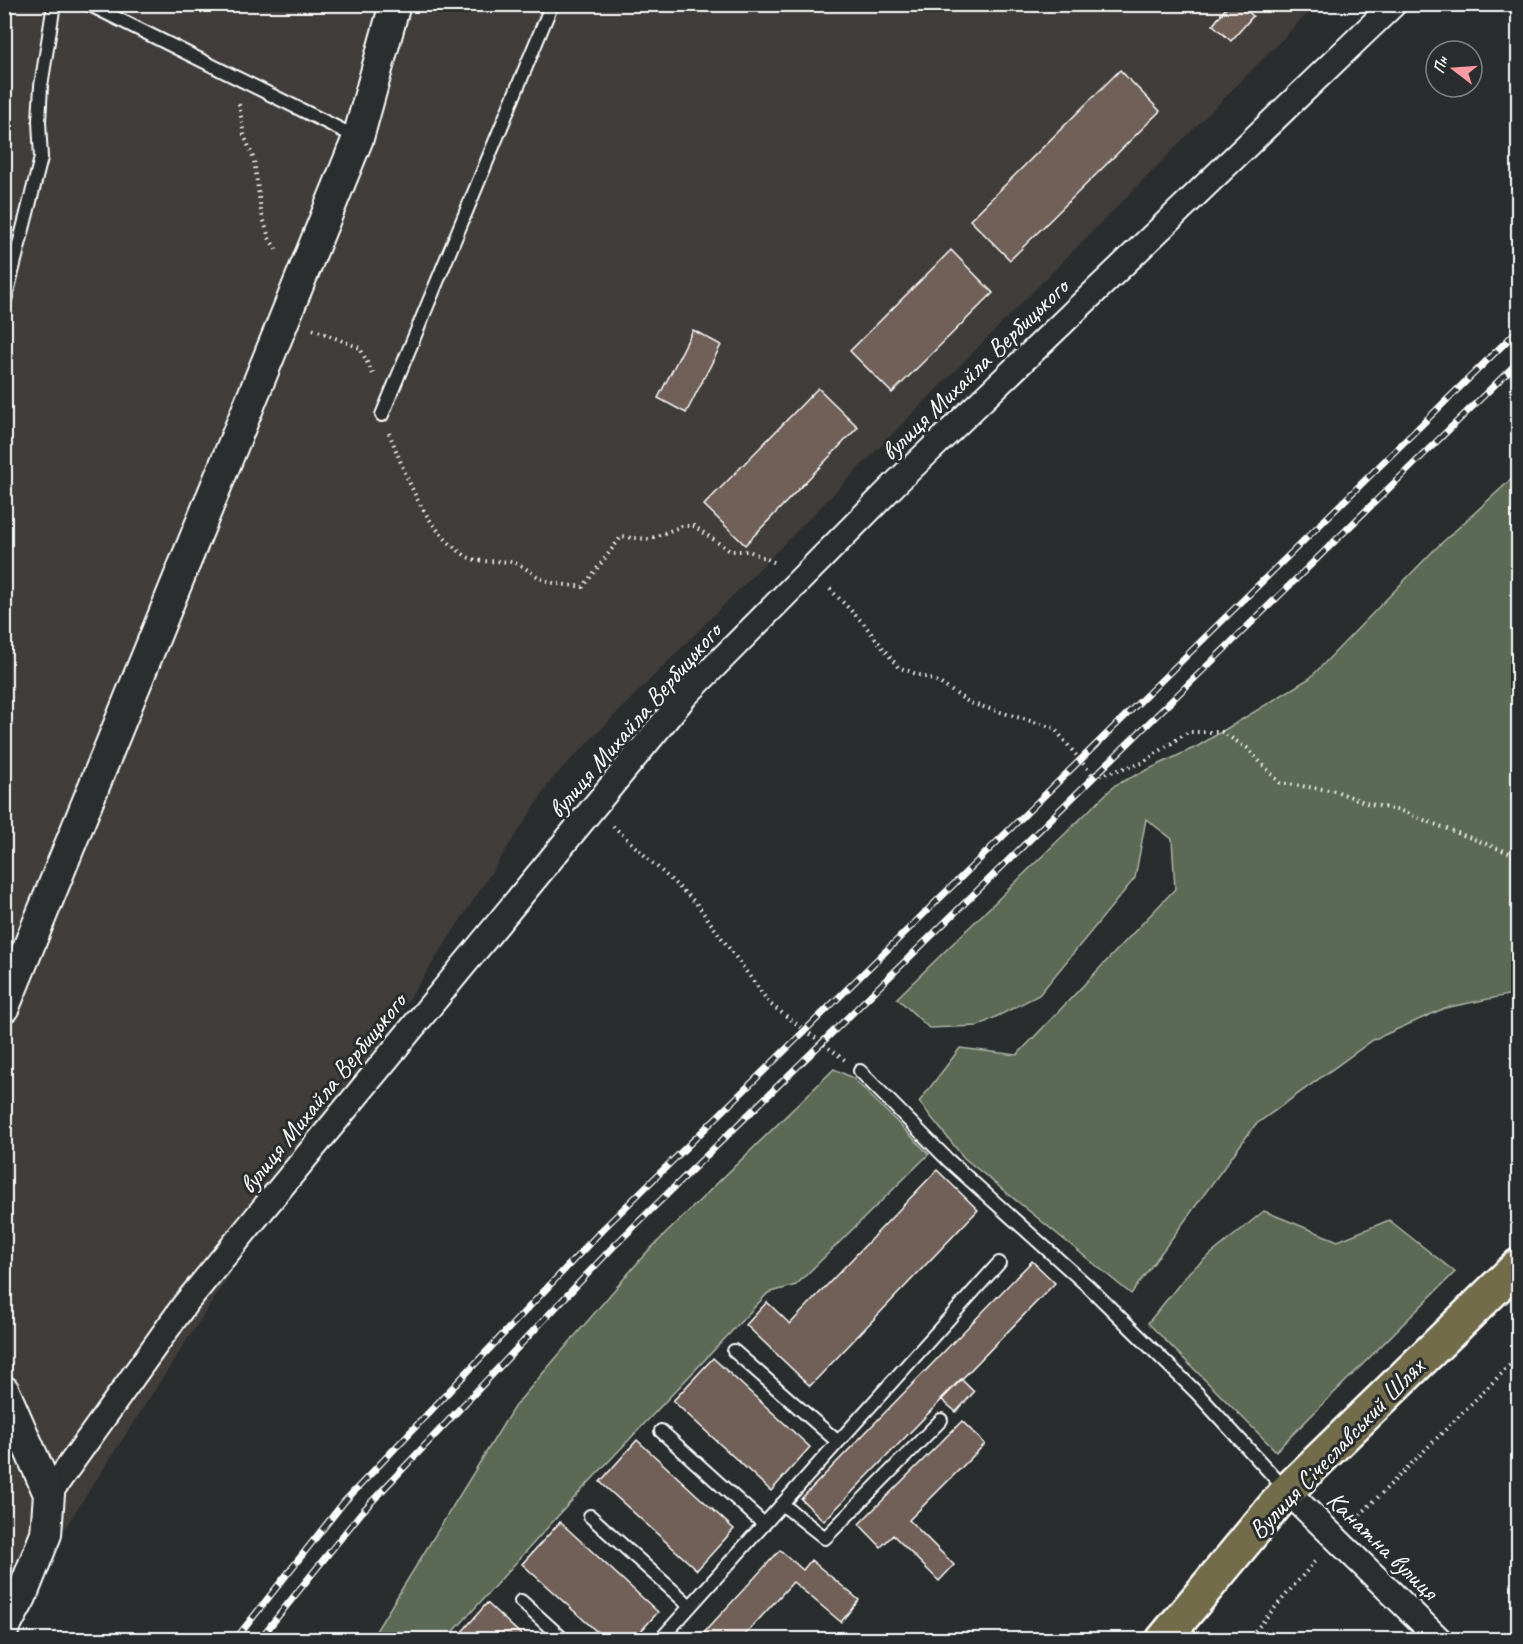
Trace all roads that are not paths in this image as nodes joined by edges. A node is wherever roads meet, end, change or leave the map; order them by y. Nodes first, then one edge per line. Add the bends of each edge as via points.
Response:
1 (54, 4) edge
2 (88, 4) edge
3 (395, 4) edge
4 (552, 4) edge
5 (1394, 4) edge
6 (358, 138) junction
7 (4, 304) edge
8 (382, 415) dead end
9 (4, 1007) edge
10 (860, 1071) road end
11 (999, 1263) dead end
12 (1518, 1266) edge
13 (734, 1351) dead end
14 (4, 1391) edge
15 (941, 1420) dead end
16 (661, 1431) dead end
17 (838, 1442) junction
18 (1287, 1491) junction
19 (49, 1494) junction
20 (782, 1504) junction
21 (590, 1516) dead end
22 (764, 1524) junction
23 (521, 1601) dead end
24 (690, 1606) junction
25 (4, 1628) edge
26 (564, 1640) edge
27 (660, 1640) edge
28 (1163, 1640) edge
29 (1440, 1640) edge

1 - 7 lane via 41,86 40,158
2 - 6 lane
3 - 6 street
4 - 8 lane
5 - 19 street, вулиця Михайла Вербицького via 899,480 686,695 185,1304
6 - 9 street
10 - 18 lane via 948,1160 1089,1288 1197,1394
11 - 17 lane
12 - 18 main road, Вулиця Січеславський Шлях
13 - 17 lane
14 - 19 street
15 - 20 lane via 825,1538
16 - 22 lane
17 - 20 lane
18 - 28 main road, Вулиця Січеславський Шлях
18 - 29 street, Канатна вулиця
19 - 25 street via 45,1534 21,1597
20 - 22 lane
21 - 24 lane
22 - 24 lane
23 - 26 lane
24 - 27 lane

